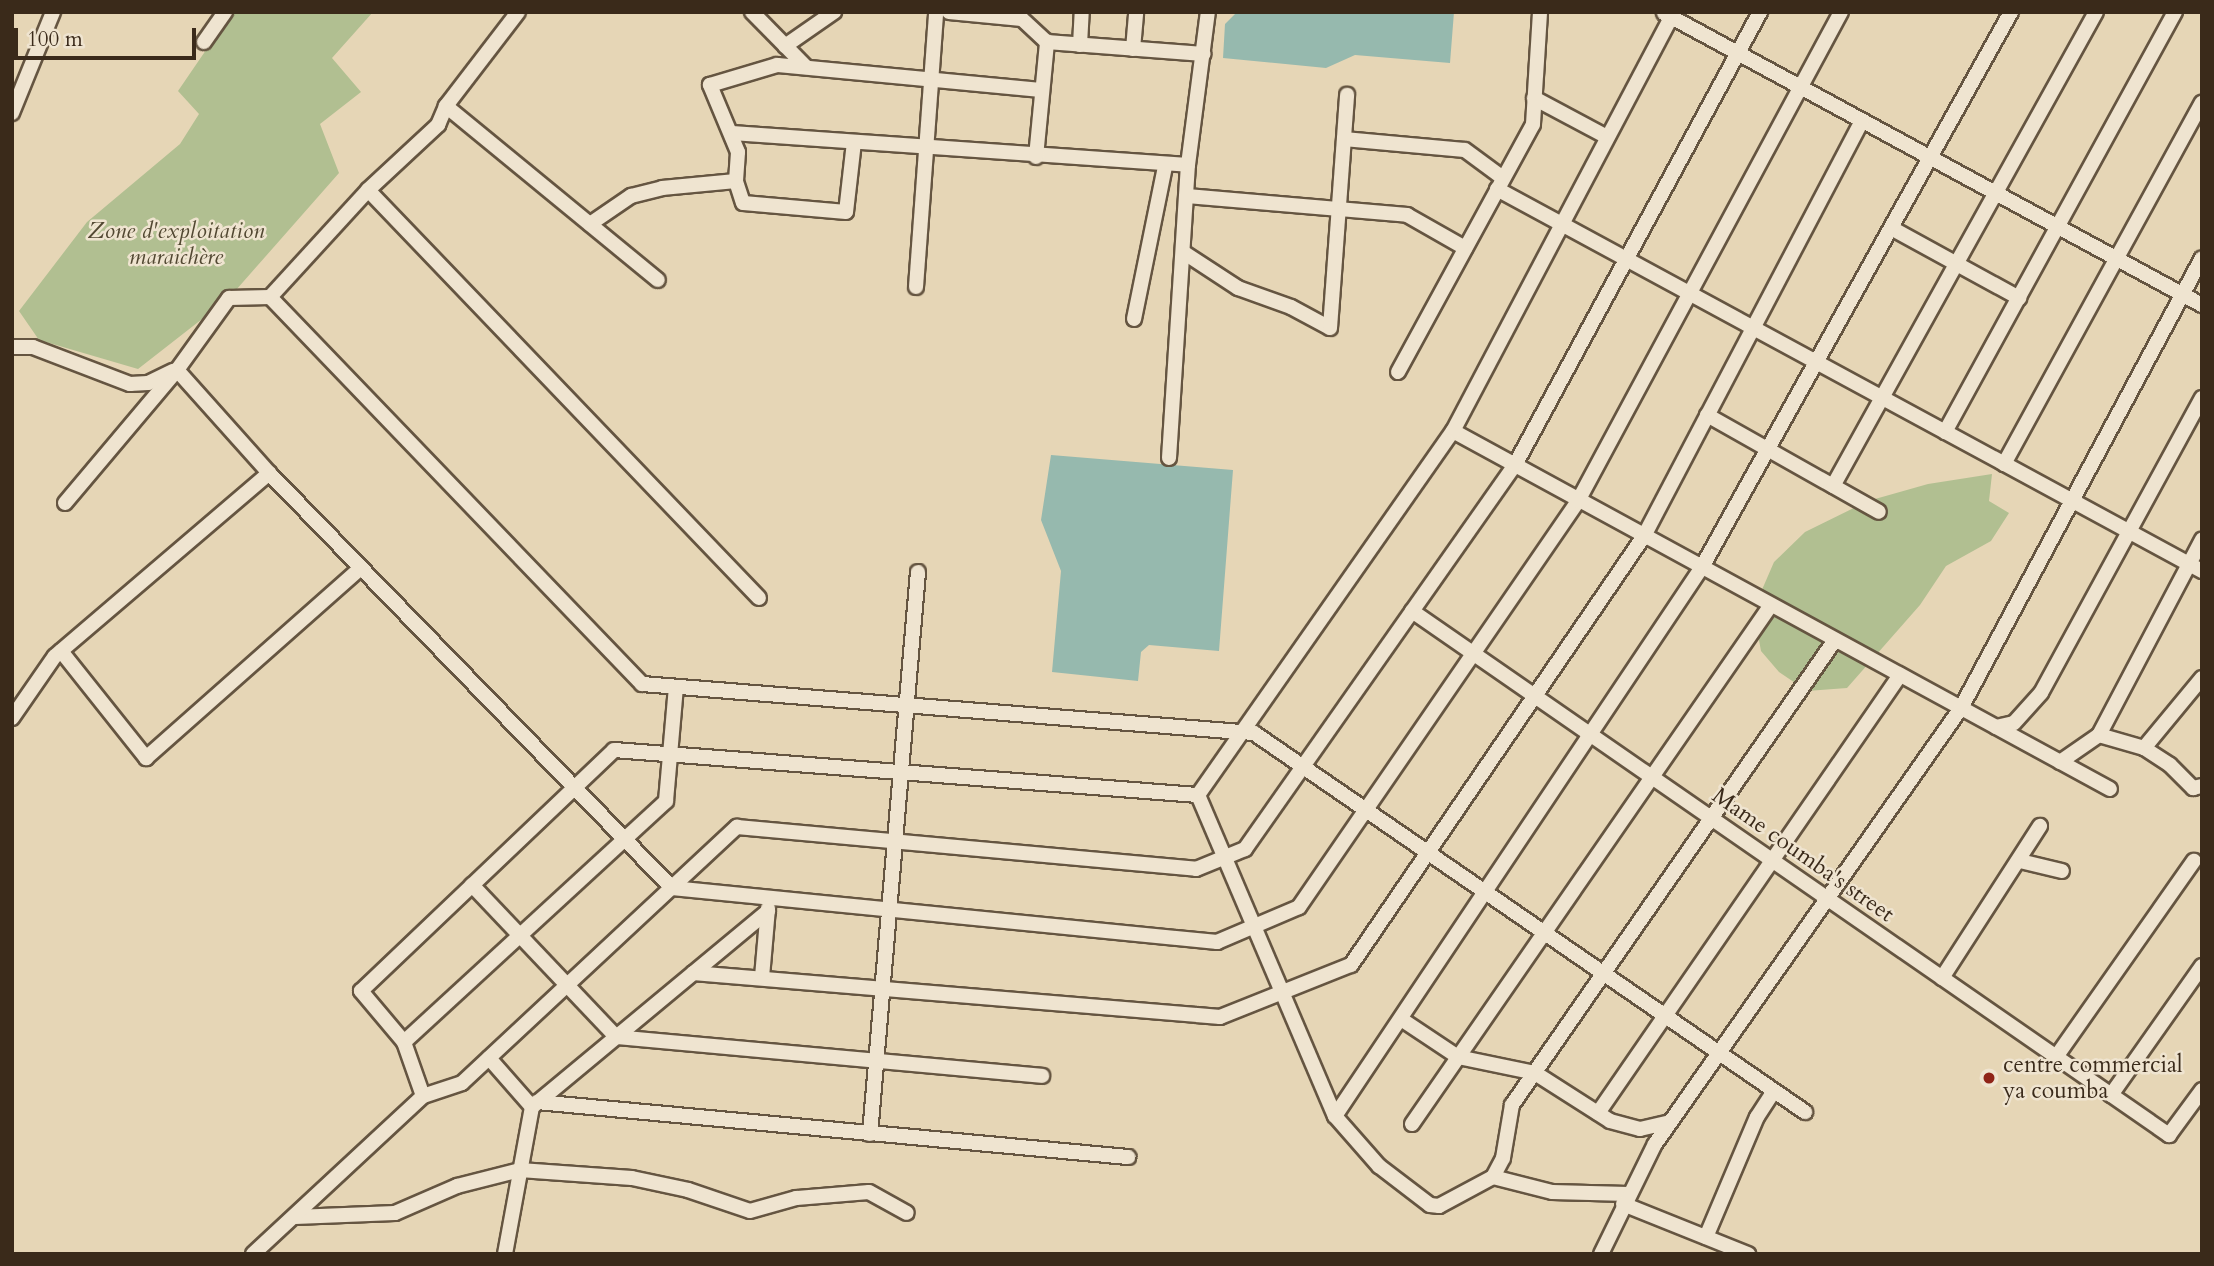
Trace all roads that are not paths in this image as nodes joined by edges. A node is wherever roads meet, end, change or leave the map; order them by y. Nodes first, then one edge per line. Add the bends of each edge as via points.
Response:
1 (53, 12) edge
2 (225, 12) edge
3 (517, 12) edge
4 (752, 12) edge
5 (834, 12) edge
6 (936, 12) edge
7 (949, 12) edge
8 (1082, 12) edge
9 (1136, 12) edge
10 (1208, 12) edge
11 (1540, 12) edge
12 (1760, 12) edge
13 (1842, 12) edge
14 (2011, 12) edge
15 (2085, 12) edge
16 (2096, 12) edge
17 (2175, 12) edge
18 (1669, 14) edge
19 (2087, 29) junction
20 (204, 42) dead end
21 (1047, 42) junction
22 (1080, 45) junction
23 (785, 46) junction
24 (1133, 48) junction
25 (1738, 53) junction
26 (1204, 54) junction
27 (806, 67) junction
28 (932, 79) junction
29 (1801, 87) junction
30 (1042, 90) junction
31 (1347, 94) dead end
32 (1534, 98) junction
33 (2202, 103) edge
34 (446, 106) junction
35 (12, 113) edge
36 (1862, 121) junction
37 (732, 133) junction
38 (1607, 137) junction
39 (1343, 139) junction
40 (854, 142) junction
41 (926, 148) junction
42 (1036, 157) junction
43 (1931, 158) junction
44 (1188, 165) junction
45 (1164, 167) junction
46 (736, 181) junction
47 (1500, 184) junction
48 (368, 190) junction
49 (1995, 193) junction
50 (1187, 196) junction
51 (1338, 209) junction
52 (590, 224) junction
53 (1562, 224) junction
54 (2056, 226) junction
55 (1893, 229) junction
56 (1465, 248) junction
57 (1183, 252) junction
58 (2202, 258) edge
59 (1626, 259) junction
60 (2116, 259) junction
61 (1956, 264) junction
62 (658, 280) dead end
63 (916, 287) dead end
64 (1690, 294) junction
65 (2182, 295) junction
66 (270, 297) junction
67 (2020, 298) junction
68 (2202, 305) edge
69 (1134, 319) dead end
70 (1753, 328) junction
71 (12, 347) edge
72 (1819, 364) junction
73 (177, 370) junction
74 (1398, 372) dead end
75 (1882, 398) junction
76 (2202, 398) edge
77 (1707, 415) junction
78 (1453, 431) junction
79 (1945, 432) junction
80 (1769, 450) junction
81 (1168, 458) dead end
82 (2004, 464) junction
83 (1515, 465) junction
84 (269, 473) junction
85 (1833, 486) junction
86 (1578, 501) junction
87 (2072, 501) junction
88 (65, 503) dead end
89 (1879, 512) dead end
90 (2129, 532) junction
91 (1643, 536) junction
92 (2202, 540) edge
93 (1702, 567) junction
94 (361, 568) junction
95 (2195, 568) edge
96 (918, 572) dead end
97 (759, 598) dead end
98 (1771, 605) junction
99 (1412, 611) junction
100 (1835, 640) junction
101 (61, 651) junction
102 (1473, 654) junction
103 (1900, 675) junction
104 (2202, 678) edge
105 (676, 687) junction
106 (1534, 696) junction
107 (906, 705) junction
108 (1961, 708) junction
109 (12, 718) edge
110 (1996, 727) junction
111 (1240, 732) junction
112 (1590, 735) junction
113 (2099, 736) junction
114 (2144, 748) junction
115 (670, 754) junction
116 (2060, 762) junction
117 (1303, 766) junction
118 (901, 772) junction
119 (1651, 777) junction
120 (2202, 786) edge
121 (575, 787) junction
122 (2110, 789) dead end
123 (1198, 795) junction
124 (1366, 810) junction
125 (1711, 819) junction
126 (2040, 826) dead end
127 (625, 839) junction
128 (895, 841) junction
129 (1428, 852) junction
130 (1225, 858) junction
131 (1772, 860) junction
132 (2020, 861) junction
133 (2194, 861) dead end
134 (2062, 871) dead end
135 (472, 886) junction
136 (672, 888) junction
137 (1485, 892) junction
138 (1825, 897) junction
139 (769, 904) junction
140 (889, 909) junction
141 (1254, 926) junction
142 (1544, 933) junction
143 (520, 936) junction
144 (2202, 966) edge
145 (693, 973) junction
146 (1604, 974) junction
147 (762, 977) junction
148 (1942, 978) junction
149 (567, 985) junction
150 (882, 987) junction
151 (1283, 992) junction
152 (1665, 1016) junction
153 (1401, 1019) junction
154 (617, 1037) junction
155 (404, 1042) junction
156 (1718, 1052) junction
157 (1458, 1057) junction
158 (2056, 1057) junction
159 (489, 1058) junction
160 (876, 1060) junction
161 (1535, 1073) junction
162 (1042, 1076) dead end
163 (2202, 1090) edge
164 (1774, 1091) junction
165 (2111, 1095) junction
166 (423, 1096) junction
167 (534, 1105) junction
168 (1805, 1112) dead end
169 (1598, 1113) junction
170 (1335, 1115) junction
171 (1670, 1122) junction
172 (1412, 1124) dead end
173 (870, 1134) junction
174 (1128, 1157) dead end
175 (520, 1170) junction
176 (1493, 1177) junction
177 (1626, 1199) junction
178 (907, 1213) dead end
179 (295, 1217) junction
180 (1706, 1237) junction
181 (253, 1254) edge
182 (505, 1254) edge
183 (1601, 1254) edge
184 (1748, 1254) edge

1 - 35 street
2 - 20 street
3 - 34 street
4 - 23 street
5 - 23 street
6 - 28 street
7 - 21 street via 1022,19
8 - 22 street
9 - 24 street
10 - 26 street
11 - 32 street
12 - 25 street
13 - 29 street
14 - 43 street
15 - 19 street
16 - 19 street
17 - 54 street
18 - 25 street
18 - 38 street
19 - 49 street
21 - 22 street
21 - 30 street
22 - 24 street
23 - 27 street
24 - 26 street
25 - 29 street
25 - 59 street
26 - 44 street
27 - 28 street
27 - 37 street via 777,65 710,85
28 - 30 street
28 - 41 street
29 - 36 street
29 - 64 street
30 - 42 street
31 - 39 street
32 - 38 street
32 - 47 street via 1533,124
33 - 60 street
34 - 48 street via 438,125
34 - 52 street
36 - 43 street
36 - 70 street
37 - 40 street
37 - 46 street via 738,152
38 - 53 street
39 - 47 street via 1465,150
39 - 51 street
40 - 41 street
40 - 46 street via 846,212 743,203
41 - 42 street
41 - 63 street
42 - 45 street
43 - 49 street
43 - 55 street
44 - 45 street
44 - 50 street
45 - 69 street
46 - 52 street via 662,188 631,196
47 - 53 street
47 - 56 street
48 - 66 street
48 - 97 street
49 - 54 street
49 - 61 street
50 - 51 street
50 - 57 street
51 - 56 street via 1406,215
51 - 57 street via 1330,328 1291,307 1238,288
52 - 62 street
53 - 59 street
53 - 78 street
54 - 60 street
54 - 67 street
55 - 61 street
55 - 72 street
56 - 74 street
57 - 81 street
58 - 65 street
59 - 64 street
59 - 83 street
60 - 65 street
60 - 82 street
61 - 67 street
61 - 75 street
64 - 70 street
64 - 86 street
65 - 68 street
65 - 87 street
66 - 73 street via 229,298
66 - 105 street via 642,684
67 - 79 street
70 - 72 street
70 - 77 street
71 - 73 street via 33,347 130,384 148,383
72 - 75 street
72 - 80 street
73 - 84 street
73 - 88 street
75 - 79 street
75 - 85 street
76 - 90 street
77 - 80 street
77 - 91 street
78 - 83 street
78 - 111 street
79 - 82 street
80 - 85 street
80 - 93 street
82 - 87 street
83 - 86 street
83 - 99 street
84 - 94 street
84 - 101 street
85 - 89 street
86 - 91 street
86 - 102 street
87 - 90 street
87 - 108 street
90 - 95 street
90 - 110 street via 2038,698 2014,723
91 - 93 street
91 - 106 street
92 - 95 street
93 - 98 street
93 - 112 street
94 - 101 street via 146,758
94 - 121 street
95 - 113 street
96 - 107 street
98 - 100 street
98 - 119 street
99 - 102 street, Mame coumba's street
99 - 117 street
100 - 103 street
100 - 125 street
101 - 109 street
102 - 106 street, Mame coumba's street
102 - 124 street
103 - 108 street
103 - 131 street
104 - 114 street
105 - 107 street
105 - 115 street
106 - 112 street, Mame coumba's street
106 - 129 street
107 - 111 street
107 - 118 street
108 - 110 street
108 - 138 street
110 - 116 street
111 - 117 street via 1254,733
111 - 123 street
112 - 119 street, Mame coumba's street
112 - 137 street
113 - 114 street
113 - 116 street
114 - 120 street via 2193,788
115 - 118 street
115 - 121 street via 614,750
115 - 127 street via 666,801
116 - 122 street
117 - 124 street
117 - 130 street via 1245,849
118 - 123 street
118 - 128 street
119 - 125 street, Mame coumba's street
119 - 142 street
121 - 127 street
121 - 135 street
123 - 130 street
124 - 129 street
124 - 141 street via 1299,907
125 - 131 street, Mame coumba's street
125 - 146 street
126 - 132 street
127 - 136 street
127 - 143 street
128 - 130 street via 1196,869
128 - 136 street via 737,827
128 - 140 street
129 - 137 street
129 - 151 street via 1351,965
130 - 141 street
131 - 138 street, Mame coumba's street
131 - 152 street
132 - 134 street
132 - 148 street
133 - 158 street
135 - 143 street
135 - 155 street via 361,991
136 - 139 street
136 - 149 street
137 - 142 street
137 - 153 street
138 - 148 street, Mame coumba's street
138 - 156 street
139 - 140 street
139 - 145 street
139 - 147 street
140 - 141 street via 1217,942
140 - 150 street
141 - 151 street
142 - 146 street
142 - 157 street
143 - 149 street
143 - 155 street
144 - 165 street
145 - 147 street
145 - 154 street
146 - 152 street
146 - 161 street
147 - 150 street
148 - 158 street, Mame coumba's street
149 - 154 street
149 - 159 street
150 - 151 street via 1220,1017
150 - 160 street
151 - 170 street
152 - 156 street
152 - 169 street
153 - 157 street
153 - 170 street
154 - 160 street
154 - 167 street
155 - 166 street
156 - 164 street
156 - 171 street
157 - 161 street
157 - 172 street
158 - 165 street, Mame coumba's street
159 - 166 street via 462,1083
159 - 167 street
160 - 162 street
160 - 173 street
161 - 169 street
161 - 176 street via 1512,1105 1503,1158
163 - 165 street, Mame coumba's street via 2169,1135
164 - 168 street
164 - 180 street via 1758,1117
166 - 179 street
167 - 173 street
167 - 175 street
169 - 171 street via 1640,1129
170 - 176 street via 1379,1166 1430,1205 1439,1206
171 - 177 street
173 - 174 street
175 - 178 street via 632,1178 688,1190 750,1211 796,1198 869,1192
175 - 179 street via 457,1186 395,1213
175 - 182 street
176 - 177 street via 1552,1192
177 - 180 street
177 - 183 street
179 - 181 street
180 - 184 street

